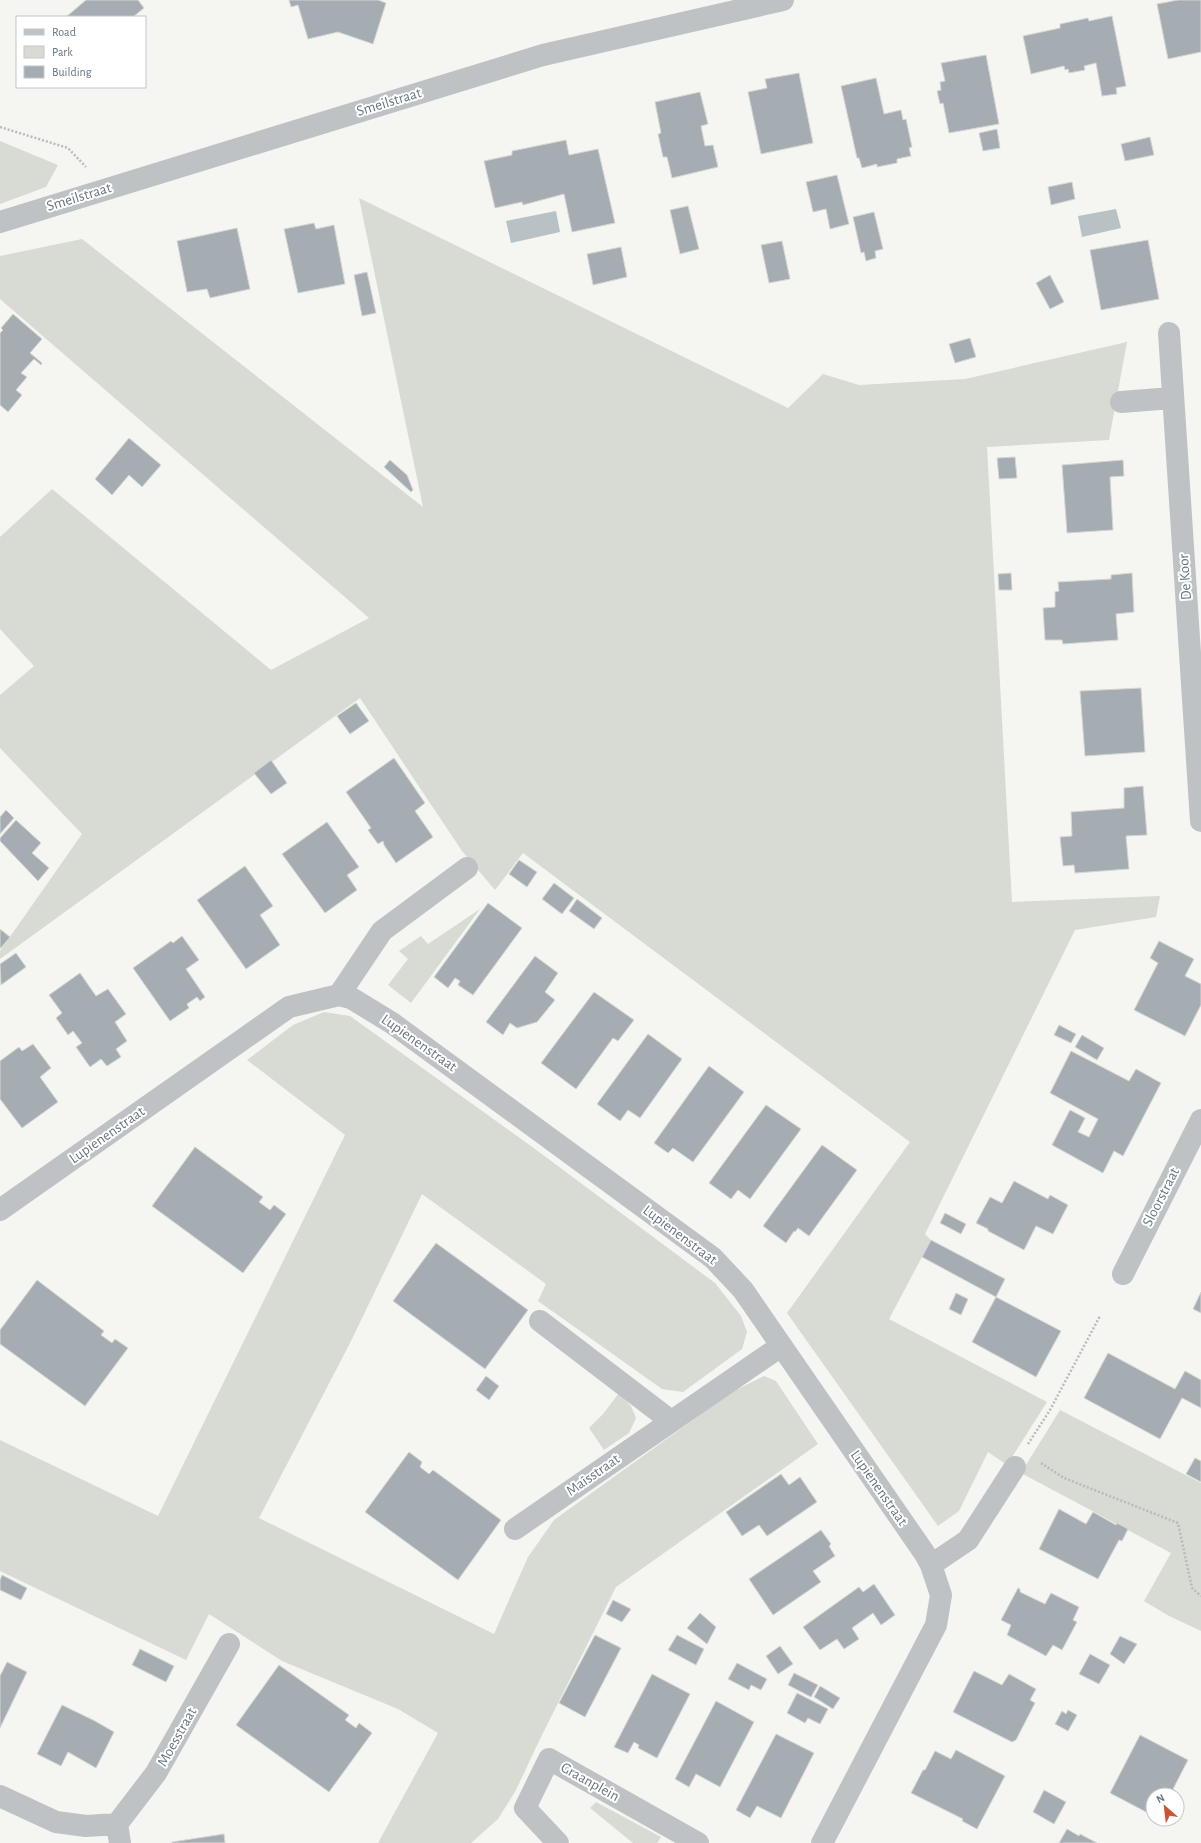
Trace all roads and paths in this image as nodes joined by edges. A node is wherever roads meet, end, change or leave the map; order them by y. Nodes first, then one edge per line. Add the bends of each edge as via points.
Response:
1 (783, 0) edge
2 (0, 127) edge
3 (105, 189) junction
4 (0, 222) edge
5 (1169, 333) dead end
6 (1172, 398) junction
7 (1121, 402) dead end
8 (1195, 641) edge
9 (1201, 821) edge
10 (467, 868) dead end
11 (339, 995) junction
12 (1201, 1120) edge
13 (0, 1210) edge
14 (1123, 1274) dead end
15 (1100, 1316) dead end
16 (540, 1321) dead end
17 (781, 1346) junction
18 (670, 1421) junction
19 (1020, 1460) junction
20 (515, 1529) dead end
21 (931, 1565) junction
22 (1201, 1596) edge
23 (229, 1644) dead end
24 (0, 1796) edge
25 (118, 1833) edge
26 (558, 1843) edge
27 (698, 1843) edge
28 (822, 1843) edge

1 - 3 street, Smeilstraat via 543,55
2 - 3 path via 68,148
3 - 4 street, Smeilstraat
5 - 6 street, De Koor
6 - 7 street
6 - 8 street, De Koor
8 - 9 street, De Koor
10 - 11 street via 382,931
11 - 13 street, Lupienenstraat via 289,1007
11 - 17 street, Lupienenstraat via 351,998 392,1023 713,1258 743,1290
12 - 14 street, Sloorstraat
15 - 19 path
16 - 18 street
17 - 18 street, Maïsstraat
17 - 21 street, Lupienenstraat
18 - 20 street, Maïsstraat
19 - 21 street via 968,1540
19 - 22 path via 1178,1523 1192,1588
21 - 28 street, Lupienenstraat via 941,1595 936,1625
23 - 25 street, Moesstraat via 156,1773
24 - 25 street, Moesstraat via 56,1822
26 - 27 street, Graanplein via 525,1808 549,1759

